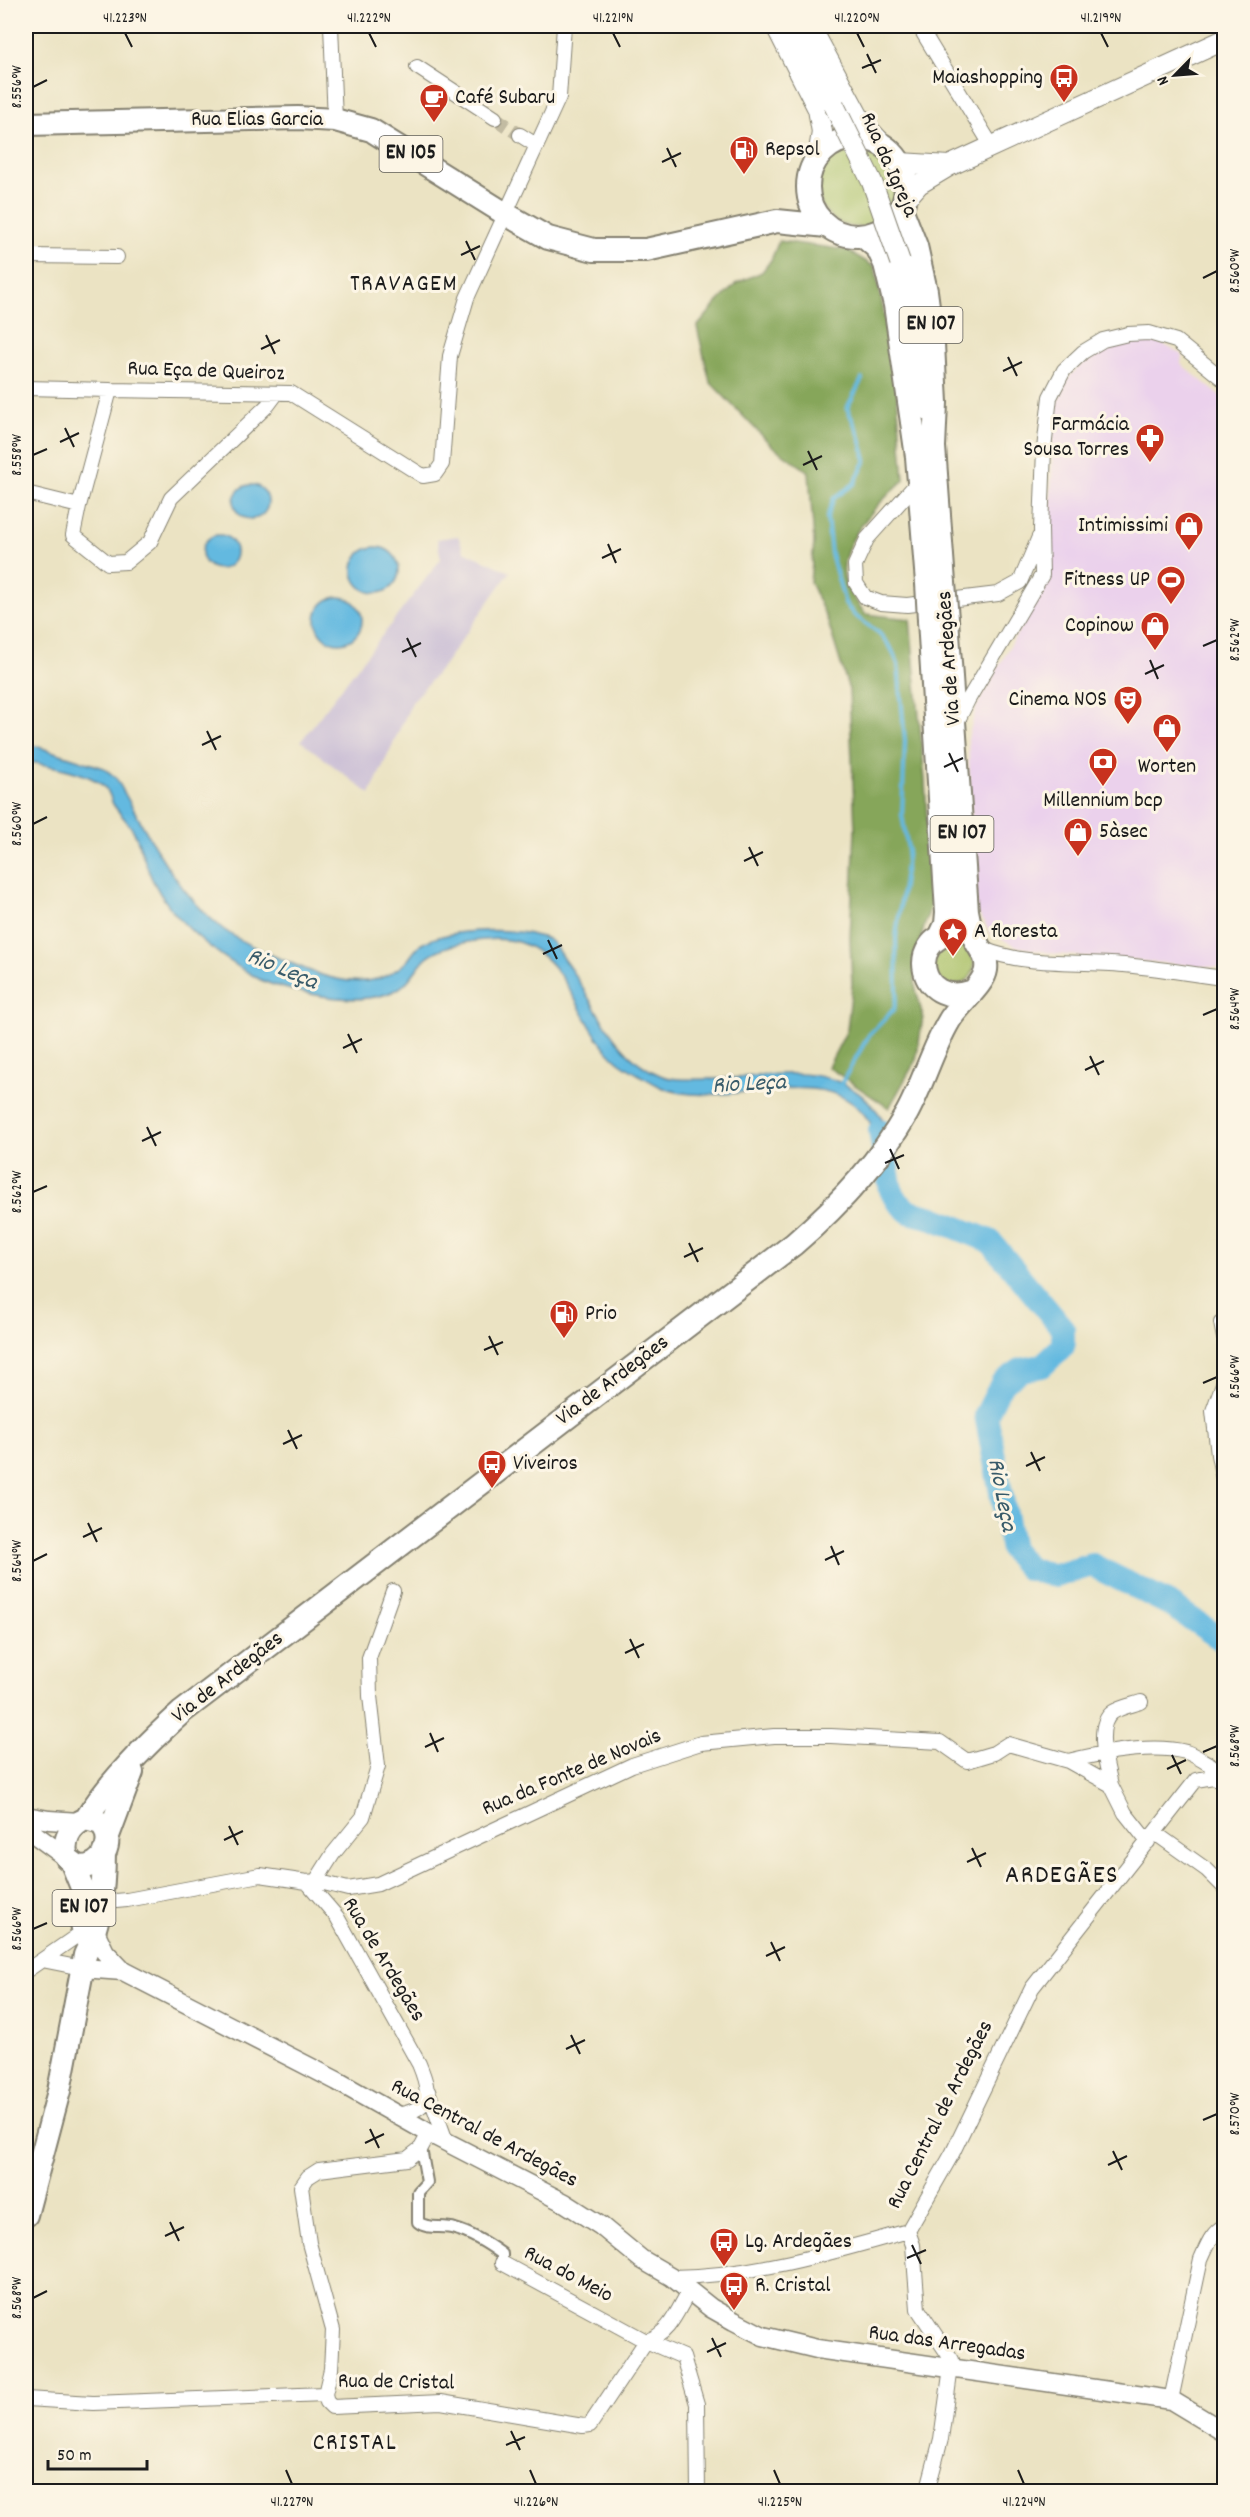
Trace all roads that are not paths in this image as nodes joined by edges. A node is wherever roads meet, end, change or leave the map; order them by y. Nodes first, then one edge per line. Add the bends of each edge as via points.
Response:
1 (332, 26) edge
2 (564, 26) edge
3 (776, 26) edge
4 (793, 26) edge
5 (810, 26) edge
6 (919, 26) edge
7 (1224, 40) edge
8 (417, 67) dead end
9 (495, 118) tunnel mouth
10 (334, 120) junction
11 (26, 124) edge
12 (520, 135) tunnel mouth
13 (536, 145) junction
14 (993, 148) junction
15 (893, 156) junction
16 (818, 157) junction
17 (949, 166) junction
18 (808, 193) junction
19 (902, 204) junction
20 (504, 213) junction
21 (777, 221) junction
22 (827, 226) junction
23 (863, 236) junction
24 (26, 256) edge
25 (117, 257) dead end
26 (915, 333) joint
27 (1224, 380) edge
28 (26, 388) edge
29 (110, 390) junction
30 (277, 393) junction
31 (925, 452) junction
32 (919, 481) junction
33 (26, 493) edge
34 (79, 506) junction
35 (1041, 529) junction
36 (936, 583) junction
37 (938, 619) junction
38 (955, 728) junction
39 (940, 937) junction
40 (979, 945) junction
41 (1224, 978) edge
42 (935, 989) junction
43 (970, 992) junction
44 (932, 1058) junction
45 (1224, 1321) edge
46 (1224, 1338) edge
47 (1224, 1381) edge
48 (1224, 1484) edge
49 (393, 1591) dead end
50 (1141, 1702) dead end
51 (1104, 1753) junction
52 (138, 1756) junction
53 (1068, 1761) junction
54 (1219, 1779) edge
55 (1110, 1785) junction
56 (26, 1816) edge
57 (82, 1820) junction
58 (26, 1828) edge
59 (1152, 1837) junction
60 (106, 1844) junction
61 (70, 1861) junction
62 (312, 1882) junction
63 (1224, 1887) edge
64 (100, 1897) junction
65 (86, 1946) junction
66 (42, 1960) junction
67 (26, 1971) edge
68 (123, 1971) junction
69 (428, 2095) junction
70 (397, 2115) junction
71 (425, 2140) junction
72 (446, 2141) junction
73 (26, 2215) edge
74 (1224, 2226) edge
75 (908, 2232) junction
76 (502, 2263) joint
77 (672, 2277) junction
78 (689, 2291) junction
79 (646, 2341) junction
80 (952, 2368) junction
81 (325, 2394) junction
82 (26, 2399) edge
83 (1171, 2400) junction
84 (1224, 2432) edge
85 (698, 2492) edge
86 (927, 2492) edge

1 - 10 street
2 - 13 street via 562,89
3 - 16 main road, Rua da Igreja via 818,109 822,132
4 - 26 main road, Rua da Igreja / EN 107, bridge via 872,182 900,262
5 - 15 main road, Rua da Igreja via 861,121
6 - 14 street
7 - 14 main road
8 - 9 street
10 - 11 main road, Rua Elias Garcia / EN 105
10 - 20 main road, Rua Elias Garcia / EN 105 via 371,130
12 - 13 street
13 - 20 street
14 - 17 main road
15 - 16 main road via 874,141 859,138 830,146
15 - 17 main road
15 - 19 main road via 904,175
16 - 18 main road via 810,174
17 - 19 main road via 919,184
18 - 21 main road, Rua Elias Garcia / EN 105
18 - 22 main road via 814,211
19 - 23 main road via 889,224
19 - 31 main road, Via de Ardegães / EN 107 via 926,291 933,344 936,403
20 - 21 main road, Rua Elias Garcia / EN 105 via 548,238 594,250 646,250
20 - 30 street, Rua Eça de Queiroz via 467,298 450,357 442,464 435,474 423,476 291,393
21 - 22 main road, Rua Elias Garcia / EN 105
22 - 23 main road, EN 105 via 850,236
23 - 31 main road, Via de Ardegães / EN 107 via 878,249 885,264
24 - 25 street
26 - 31 main road, Via de Ardegães / EN 107
27 - 35 street via 1176,341 1149,333 1103,340 1083,352 1064,370 1050,398
28 - 29 street
29 - 30 street, Rua Eça de Queiroz
29 - 34 street, Rua Eça de Queiroz
30 - 34 street, Rua Eça de Queiroz via 171,498 150,542 126,562 108,563 73,535
31 - 32 main road, Via de Ardegães / EN 107
31 - 36 main road, Via de Ardegães / EN 107
32 - 35 street via 867,539 855,564 855,583 865,597 907,605 999,594 1020,582
32 - 36 main road, Via de Ardegães / EN 107
33 - 34 street
35 - 38 street via 1042,574
36 - 37 main road, Via de Ardegães / EN 107, bridge
37 - 38 main road, Via de Ardegães / EN 107
37 - 39 main road, Via de Ardegães / EN 107 via 947,912
38 - 40 main road, Via de Ardegães / EN 107 via 967,911
39 - 40 main road via 964,934
39 - 42 main road, Via de Ardegães / EN 107 via 925,956 927,980
40 - 41 street via 1000,956 1019,959 1124,965
40 - 43 main road, Via de Ardegães / EN 107 via 986,961 986,974
42 - 43 main road via 952,996
42 - 44 main road, Via de Ardegães / EN 107 via 939,1012
43 - 44 main road, Via de Ardegães / EN 107 via 949,1020
44 - 52 main road, Via de Ardegães / EN 107 via 893,1136 855,1186 823,1219 182,1712
45 - 46 street
47 - 48 street via 1213,1411
49 - 62 street via 369,1659 378,1766 363,1817
50 - 51 street via 1112,1713 1103,1726
51 - 53 street, Rua da Fonte de Novais
51 - 54 street, Rua da Fonte de Novais via 1157,1749 1187,1752 1212,1766
51 - 55 street
52 - 57 main road, Via de Ardegães / EN 107
52 - 60 main road, Via de Ardegães / EN 107
53 - 55 street, Rua da Fonte de Novais
53 - 62 street, Rua da Fonte de Novais via 1008,1744 994,1754 966,1761 940,1742 774,1736 701,1743 632,1765 378,1884 348,1889
54 - 59 street, Rua Central de Ardegães via 1196,1780
55 - 59 street via 1125,1813
56 - 57 street via 49,1821
57 - 60 main road via 101,1823
57 - 61 main road, EN 107 via 65,1842
58 - 61 street
59 - 63 street via 1207,1870
59 - 75 street, Rua Central de Ardegães via 1032,1988 952,2154
60 - 61 main road, EN 107 via 94,1865 79,1867
60 - 64 main road, EN 107
61 - 65 main road, EN 107 via 85,1895
62 - 64 street via 260,1875 127,1900
62 - 69 street, Rua de Ardegães via 337,1917 419,2064
64 - 65 main road, EN 107
65 - 66 street
65 - 66 street
65 - 68 street, Rua Central de Ardegães
65 - 68 street, Rua Central de Ardegães via 105,1952
65 - 73 main road, EN 107 via 59,2091
66 - 67 street
68 - 70 street, Rua Central de Ardegães
69 - 70 street via 414,2111
69 - 72 street, Rua de Ardegães
70 - 71 street, Rua Central de Ardegães
71 - 72 street, Rua Central de Ardegães
71 - 76 street, Rua do Meio via 427,2182 418,2192 418,2222 423,2226 454,2228 482,2240 502,2254
71 - 81 street, Rua de Cristal via 407,2158 319,2170 301,2187 309,2243 333,2330
72 - 77 street, Rua Central de Ardegães via 565,2203
74 - 83 street via 1217,2230 1201,2259
75 - 77 street, Rua Central de Ardegães via 816,2257 703,2277
75 - 80 street via 913,2245 918,2309 952,2360
76 - 79 street, Rua do Meio
77 - 78 street, Rua das Arregadas
78 - 79 street, Rua de Cristal via 666,2331
78 - 80 street, Rua das Arregadas via 711,2308 763,2336 817,2349
79 - 81 street, Rua de Cristal via 594,2422 583,2426 441,2402 332,2408
79 - 85 street, Rua do Meio via 684,2357 697,2404
80 - 83 street, Rua das Arregadas
80 - 86 street via 941,2439
81 - 82 street via 93,2403
83 - 84 street, Rua das Arregadas

